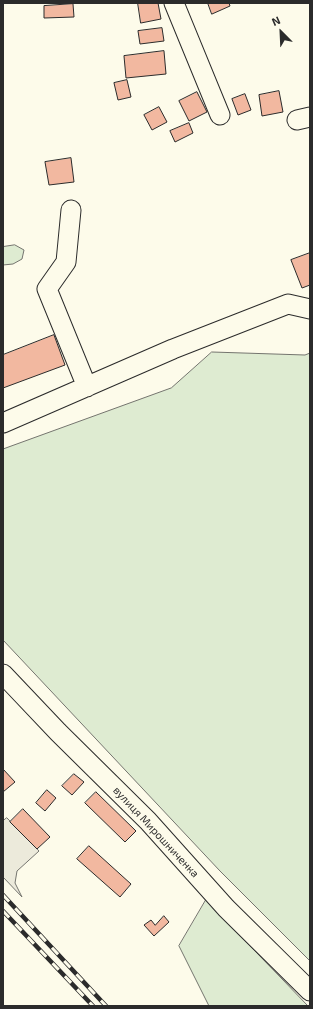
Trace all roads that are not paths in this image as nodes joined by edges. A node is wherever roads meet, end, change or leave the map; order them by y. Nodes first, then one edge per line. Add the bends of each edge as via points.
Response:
1 (174, 3) edge
2 (220, 115) dead end
3 (71, 210) dead end
4 (310, 309) edge
5 (86, 387) junction
6 (3, 423) edge
7 (3, 674) edge
8 (310, 991) edge

1 - 2 street
3 - 5 street via 66,262 47,289
4 - 5 street via 288,304 173,349
5 - 6 street
7 - 8 street, вулиця Мирошниченка via 148,821 226,908

